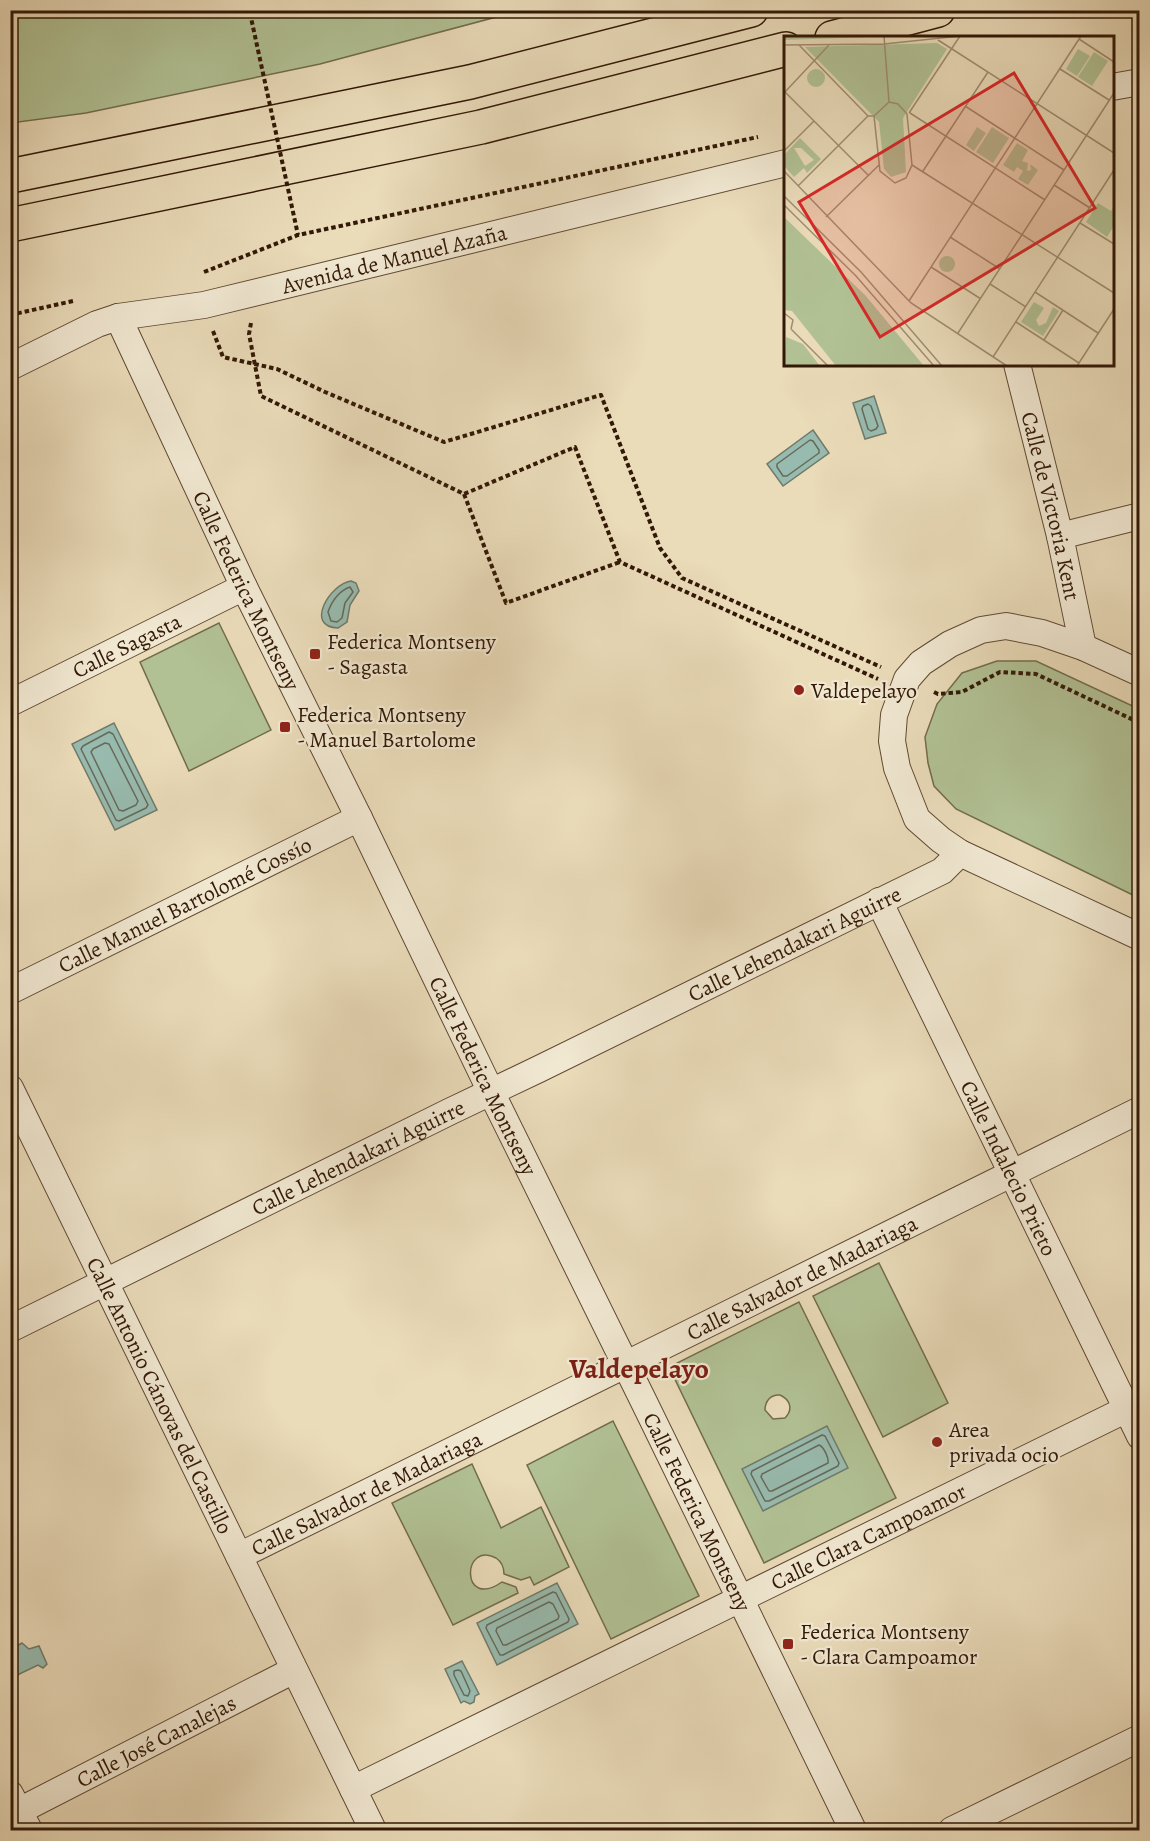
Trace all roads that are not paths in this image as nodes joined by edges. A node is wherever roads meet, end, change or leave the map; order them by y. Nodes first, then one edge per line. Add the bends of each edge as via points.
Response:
1 (751, 10) edge
2 (938, 10) edge
3 (840, 36) edge
4 (784, 50) edge
5 (1140, 82) edge
6 (1114, 87) edge
7 (784, 163) edge
8 (10, 176) edge
9 (10, 225) edge
10 (118, 317) junction
11 (1018, 366) edge
12 (10, 367) edge
13 (1140, 516) edge
14 (1060, 536) junction
15 (244, 587) junction
16 (1083, 647) junction
17 (1140, 673) edge
18 (10, 703) edge
19 (359, 818) junction
20 (960, 853) junction
21 (879, 901) junction
22 (1140, 937) edge
23 (10, 991) edge
24 (10, 1088) edge
25 (491, 1092) junction
26 (1140, 1110) edge
27 (1012, 1174) junction
28 (105, 1283) junction
29 (10, 1329) edge
30 (626, 1364) junction
31 (1127, 1409) junction
32 (1140, 1436) edge
33 (239, 1556) junction
34 (739, 1598) junction
35 (294, 1670) junction
36 (1140, 1738) edge
37 (352, 1789) junction
38 (19, 1812) edge
39 (373, 1830) edge
40 (853, 1830) edge
41 (952, 1830) edge

1 - 8 highway via 470,82
2 - 3 highway
4 - 9 highway via 481,127
5 - 6 street
7 - 10 street, Avenida de Manuel Azaña via 204,305
10 - 12 street, Avenida de Manuel Azaña
10 - 15 street, Calle Federica Montseny
11 - 14 street, Calle de Victoria Kent
13 - 14 street
14 - 16 street, Calle de Victoria Kent
15 - 18 street, Calle Sagasta
15 - 19 street, Calle Federica Montseny
16 - 17 street
16 - 20 street via 1006,626 981,630 921,663 908,679 894,715 892,741 897,768 917,819
19 - 23 street, Calle Manuel Bartolomé Cossío
19 - 25 street, Calle Federica Montseny
20 - 21 street, Calle Lehendakari Aguirre via 942,872
20 - 22 street
21 - 25 street, Calle Lehendakari Aguirre
21 - 27 street, Calle Indalecio Prieto
24 - 28 street, Calle Antonio Cánovas del Castillo
25 - 28 street, Calle Lehendakari Aguirre
25 - 30 street, Calle Federica Montseny
26 - 27 street, Calle Salvador de Madariaga
27 - 30 street, Calle Salvador de Madariaga
27 - 31 street, Calle Indalecio Prieto
28 - 29 street, Calle Lehendakari Aguirre
28 - 33 street, Calle Antonio Cánovas del Castillo
30 - 33 street, Calle Salvador de Madariaga
30 - 34 street, Calle Federica Montseny
31 - 32 street, Calle Indalecio Prieto
31 - 34 street, Calle Clara Campoamor
33 - 35 street, Calle Antonio Cánovas del Castillo
34 - 37 street, Calle Clara Campoamor
34 - 40 street, Calle Federica Montseny
35 - 37 street, Calle Antonio Cánovas del Castillo
35 - 38 street, Calle José Canalejas
36 - 41 street
37 - 39 street, Calle Antonio Cánovas del Castillo

